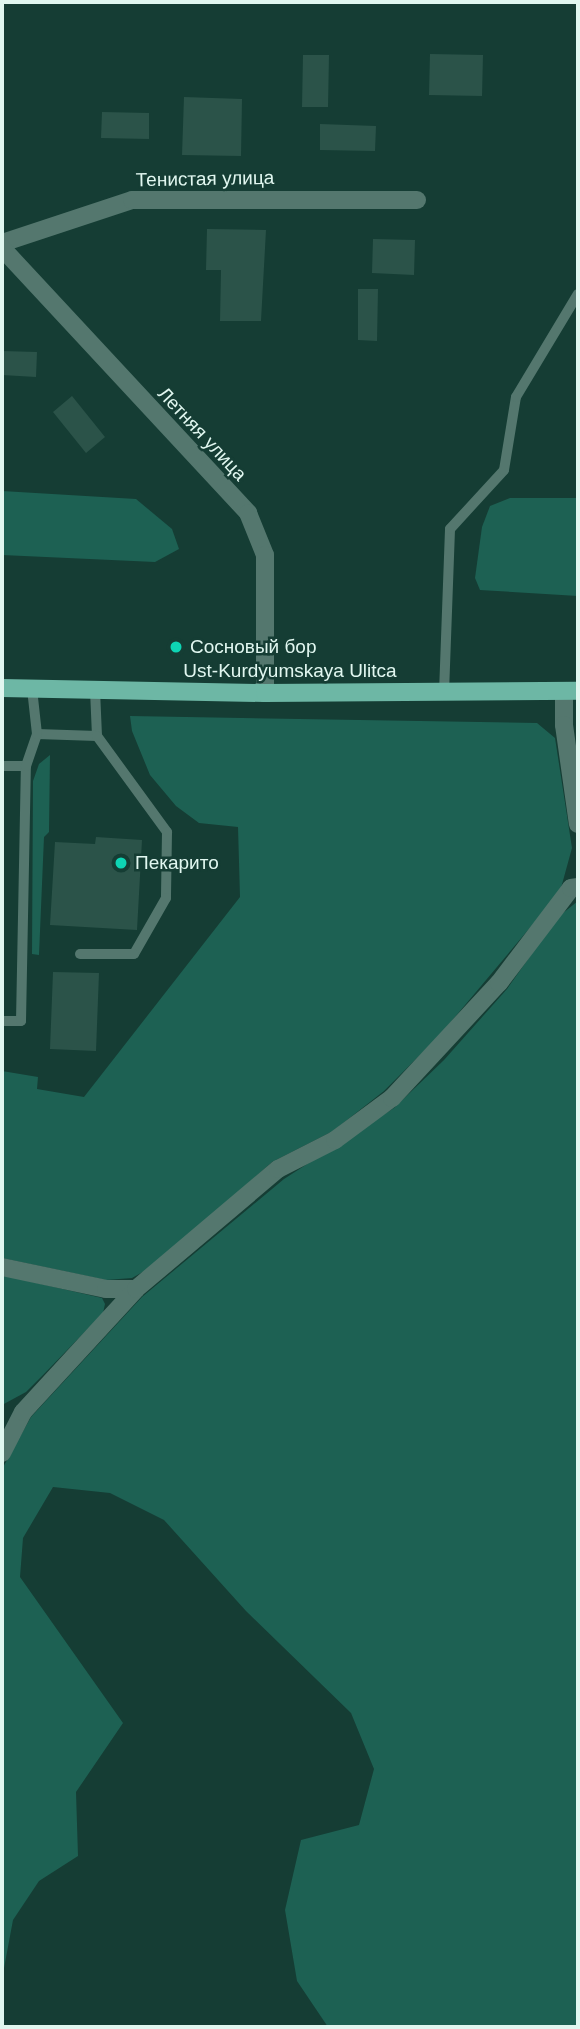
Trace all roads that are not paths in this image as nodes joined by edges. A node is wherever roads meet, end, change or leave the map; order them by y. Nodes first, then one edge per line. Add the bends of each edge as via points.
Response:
1 (417, 200) dead end
2 (2, 246) edge
3 (578, 294) edge
4 (2, 688) edge
5 (32, 689) junction
6 (95, 690) junction
7 (571, 691) edge
8 (265, 693) junction
9 (444, 693) junction
10 (37, 734) junction
11 (97, 736) junction
12 (2, 766) edge
13 (26, 766) junction
14 (578, 824) edge
15 (578, 887) edge
16 (80, 954) dead end
17 (2, 1021) edge
18 (2, 1267) edge
19 (136, 1289) junction
20 (23, 1412) junction
21 (2, 1414) edge
22 (2, 1453) edge

1 - 2 street, Тенистая улица via 132,200
2 - 8 street, Летняя улица via 248,513 265,555
3 - 9 lane via 516,397 504,470 450,529
4 - 5 main road, Ust-Kurdyumskaya Ulitca
5 - 6 main road, Ust-Kurdyumskaya Ulitca
5 - 10 lane
6 - 8 main road, Ust-Kurdyumskaya Ulitca
6 - 11 lane
7 - 9 main road, Ust-Kurdyumskaya Ulitca
7 - 14 street via 564,725
8 - 9 main road, Ust-Kurdyumskaya Ulitca
10 - 11 lane
10 - 13 lane
11 - 16 lane via 167,832 166,898 134,954
12 - 13 lane
13 - 17 lane via 21,1021
15 - 19 street via 571,888 499,983 392,1098 335,1140 278,1169
18 - 19 street via 106,1289
19 - 20 street
20 - 21 street
20 - 22 street

